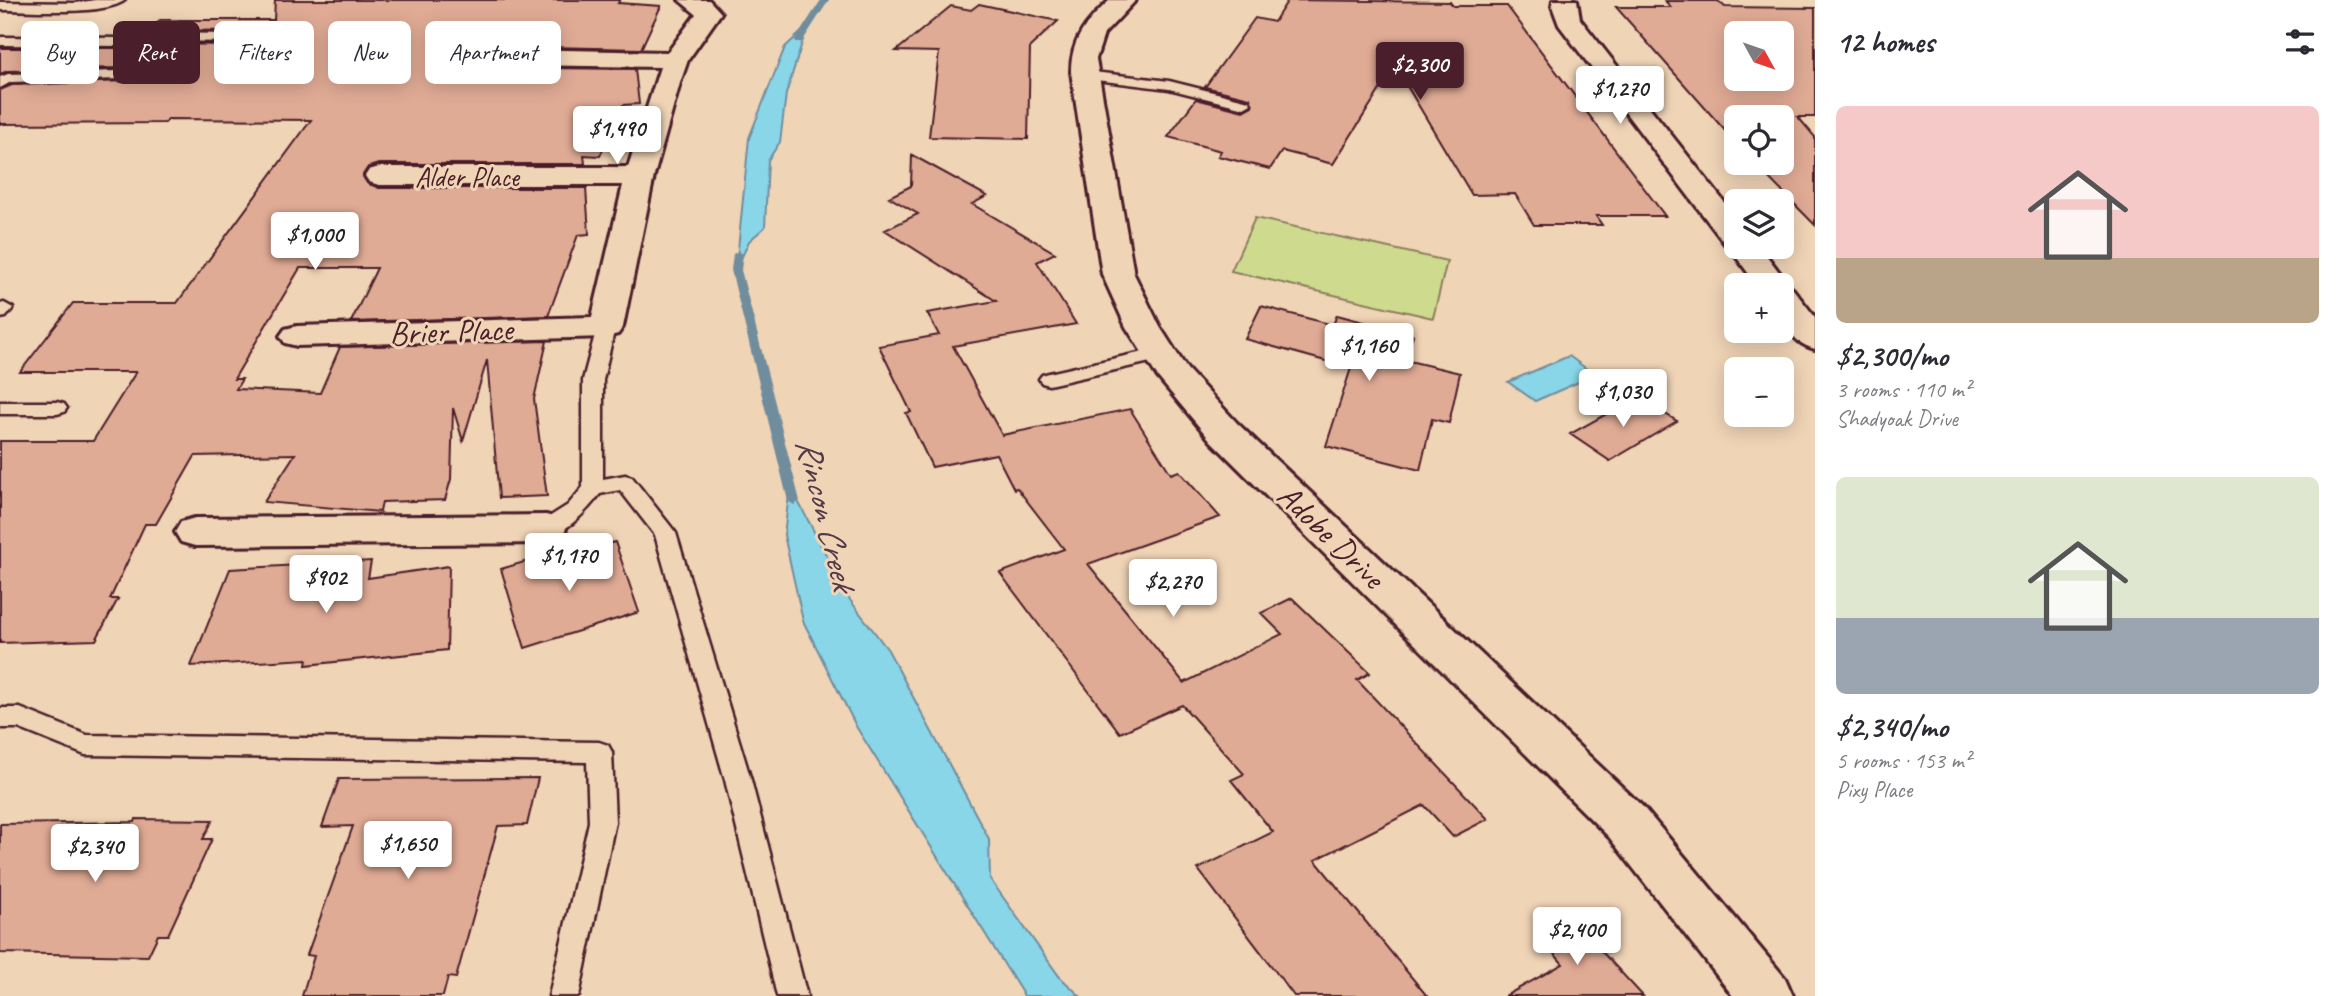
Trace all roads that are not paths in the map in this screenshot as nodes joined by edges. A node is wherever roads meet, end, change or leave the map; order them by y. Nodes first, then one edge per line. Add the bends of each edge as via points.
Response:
1 (119, 0) edge
2 (691, 0) edge
3 (1124, 0) edge
4 (1565, 0) edge
5 (0, 6) edge
6 (214, 38) edge
7 (0, 41) edge
8 (113, 42) edge
9 (561, 58) edge
10 (675, 60) junction
11 (1084, 75) junction
12 (0, 84) edge
13 (1244, 104) dead end
14 (379, 176) dead end
15 (640, 176) junction
16 (1724, 222) edge
17 (1753, 259) edge
18 (1764, 273) edge
19 (1794, 312) edge
20 (606, 327) junction
21 (297, 336) dead end
22 (1815, 339) edge
23 (1161, 354) junction
24 (1049, 379) dead end
25 (0, 408) edge
26 (57, 408) dead end
27 (593, 488) junction
28 (546, 530) joint
29 (195, 532) dead end
30 (0, 718) edge
31 (564, 996) edge
32 (792, 996) edge
33 (1766, 996) edge

1 - 5 lane via 76,7
2 - 10 street via 709,13
3 - 11 street, Adobe Drive via 1088,34
4 - 16 street via 1568,20
6 - 12 lane via 165,37 121,75 8,78
7 - 8 lane
9 - 10 street
10 - 15 street
11 - 13 lane via 1177,86
11 - 23 street, Adobe Drive via 1118,274
14 - 15 street, Alder Place
15 - 20 street
17 - 18 street
19 - 22 street
20 - 21 street, Brier Place
20 - 27 lane via 593,380
23 - 24 lane
23 - 33 street, Adobe Drive via 1174,376 1224,432 1626,822
25 - 26 lane
27 - 28 lane via 575,510
27 - 32 lane via 625,482 664,533 738,780
28 - 29 street
30 - 31 lane via 20,718 85,745 599,752 602,822

